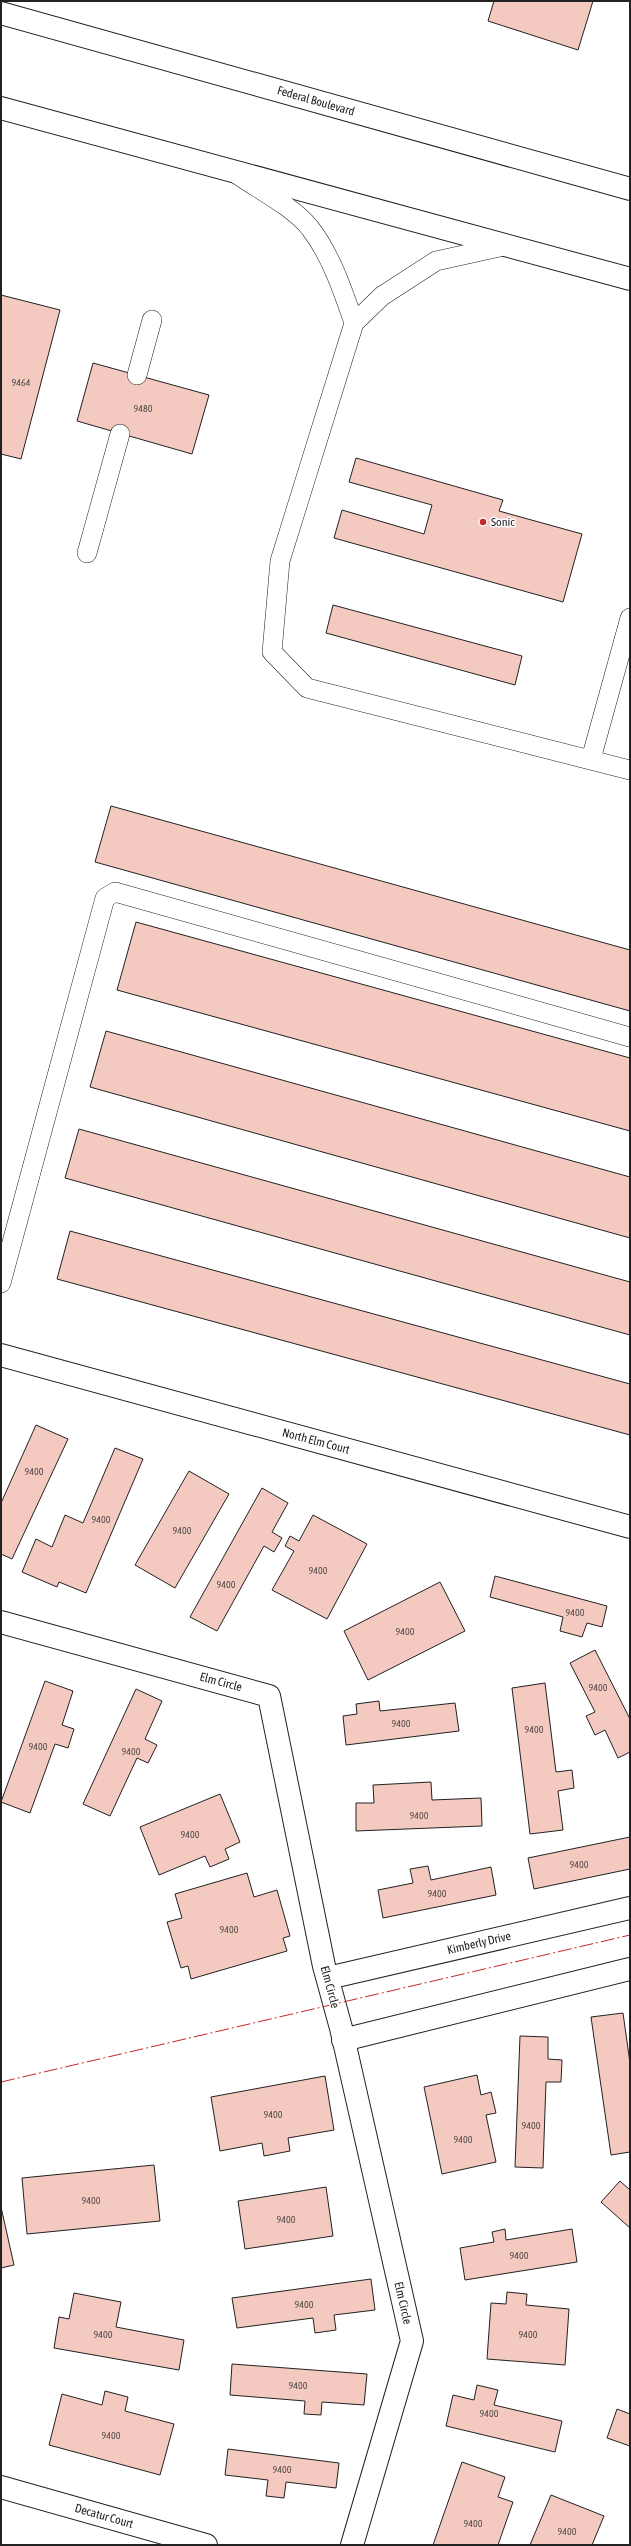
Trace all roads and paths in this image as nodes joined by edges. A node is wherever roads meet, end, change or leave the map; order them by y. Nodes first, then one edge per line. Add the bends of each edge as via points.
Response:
1 (1, 13) edge
2 (1, 108) edge
3 (227, 168) junction
4 (630, 189) edge
5 (504, 246) junction
6 (630, 279) edge
7 (152, 320) dead end
8 (354, 323) junction
9 (137, 375) dead end
10 (120, 434) dead end
11 (87, 553) dead end
12 (630, 618) edge
13 (591, 759) junction
14 (630, 770) edge
15 (630, 1037) edge
16 (1, 1283) edge
17 (1, 1355) edge
18 (630, 1527) edge
19 (1, 1622) edge
20 (630, 1908) edge
21 (630, 1969) edge
22 (328, 1978) junction
23 (343, 2040) junction
24 (1, 2487) edge
25 (206, 2545) edge
26 (352, 2545) edge

1 - 4 street, Federal Boulevard
2 - 3 street
3 - 5 street
3 - 8 lane via 281,204 309,228 341,285
5 - 6 street
5 - 8 lane via 436,261 382,296
7 - 9 lane
8 - 13 lane via 280,561 272,652 307,688
10 - 11 lane
12 - 13 lane
13 - 14 lane
15 - 16 lane via 114,892 105,898
17 - 18 street, North Elm Court
19 - 22 street, Elm Circle via 269,1696
20 - 22 street, Kimberly Drive
21 - 23 street
22 - 23 street, Elm Circle
23 - 26 street, Elm Circle via 412,2341
24 - 25 street, Decatur Court

